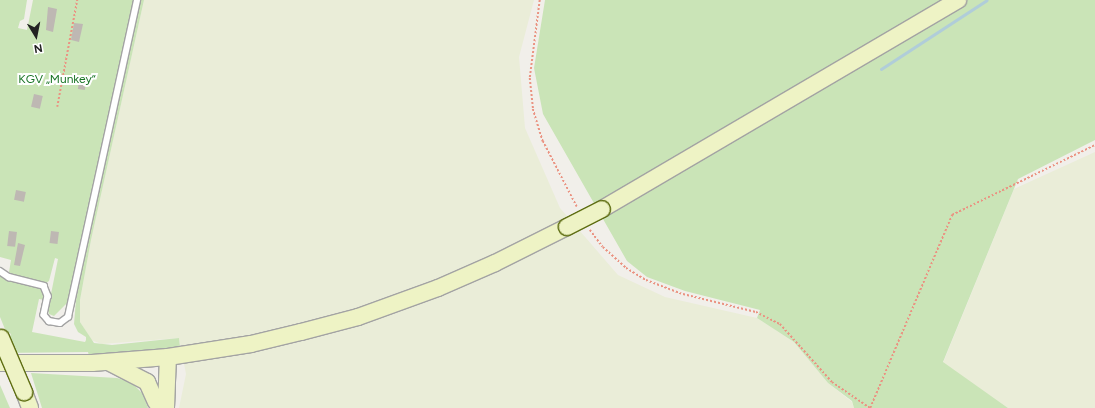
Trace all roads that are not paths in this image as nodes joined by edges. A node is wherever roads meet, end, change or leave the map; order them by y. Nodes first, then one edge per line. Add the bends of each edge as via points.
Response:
1 (137, 0) edge
2 (958, 0) edge
3 (0, 271) edge
4 (1, 336) edge
5 (168, 357) junction
6 (152, 358) junction
7 (109, 362) junction
8 (0, 363) edge
9 (159, 406) edge
10 (30, 408) edge

1 - 3 lane via 68,317 60,323 49,321 44,315 48,296 44,286 13,278
2 - 5 main road, bridge via 602,209 488,267 358,317 251,344
4 - 10 main road, bridge
5 - 6 main road
5 - 9 main road
6 - 7 main road
6 - 9 main road
7 - 8 main road
7 - 9 main road via 143,379

